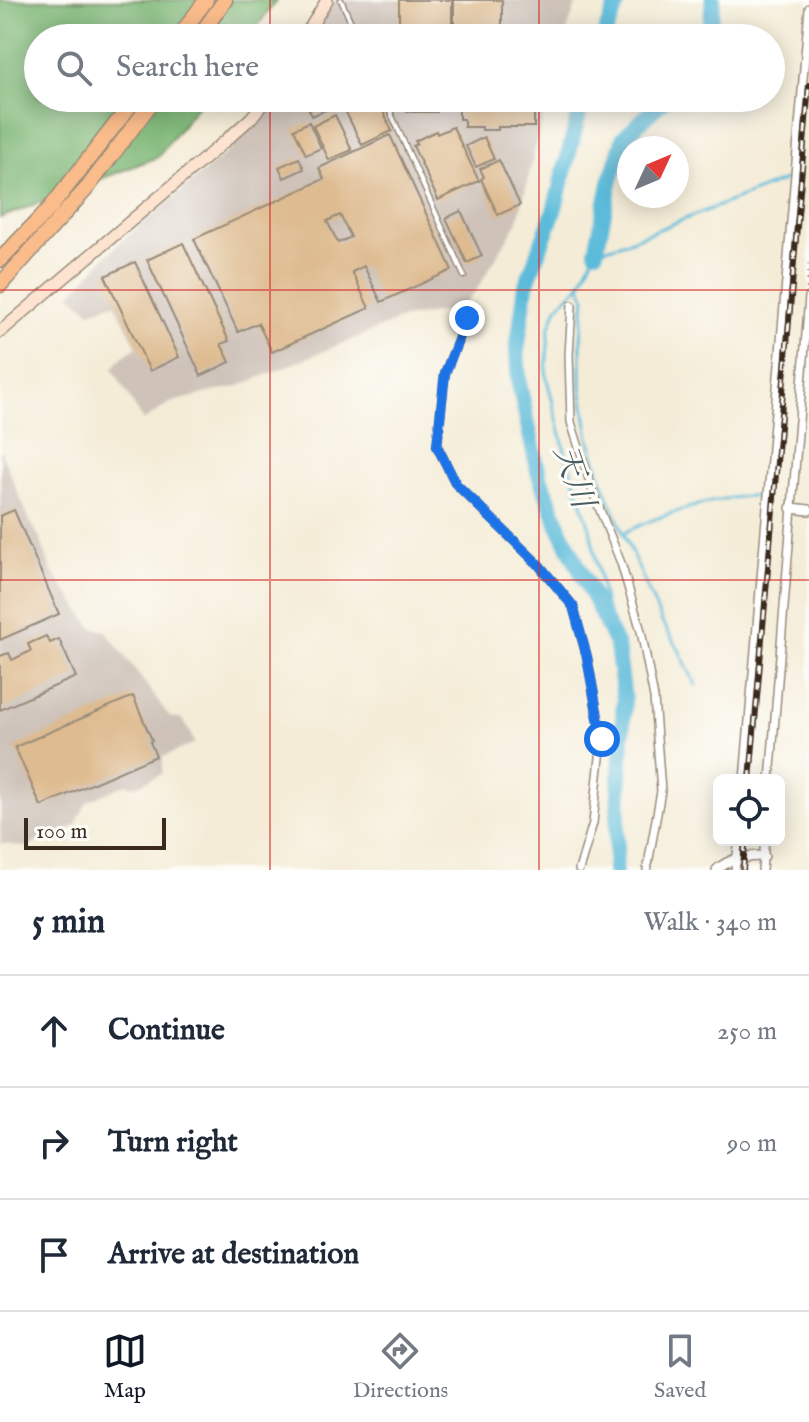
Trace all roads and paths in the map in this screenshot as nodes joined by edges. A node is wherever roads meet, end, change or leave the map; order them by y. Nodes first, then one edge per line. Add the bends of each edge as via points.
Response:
1 (206, 0) edge
2 (225, 0) edge
3 (327, 0) edge
4 (341, 0) edge
5 (809, 8) edge
6 (188, 24) edge
7 (208, 24) edge
8 (312, 24) edge
9 (352, 24) edge
10 (125, 112) edge
11 (144, 112) edge
12 (254, 112) edge
13 (390, 112) edge
14 (23, 248) junction
15 (0, 259) edge
16 (464, 276) dead end
17 (0, 283) edge
18 (809, 297) edge
19 (572, 305) dead end
20 (467, 318) dead end
21 (0, 332) edge
22 (791, 508) junction
23 (809, 510) edge
24 (745, 774) edge
25 (770, 774) edge
26 (765, 846) edge
27 (764, 856) junction
28 (735, 864) edge
29 (579, 870) edge
30 (647, 870) edge
31 (717, 870) edge
32 (762, 870) edge

1 - 6 highway
2 - 7 highway
3 - 8 main road
4 - 9 lane
5 - 24 street
10 - 14 highway
11 - 14 highway via 88,187
12 - 21 main road
13 - 16 lane
14 - 15 highway
14 - 17 highway
18 - 22 street
19 - 30 street via 571,422 633,604 654,698 661,791
20 - 29 street via 445,373 437,446 456,484 573,606 602,739 593,823
22 - 23 street
22 - 25 street
26 - 27 street
27 - 28 street
27 - 32 street
28 - 31 street via 725,862

